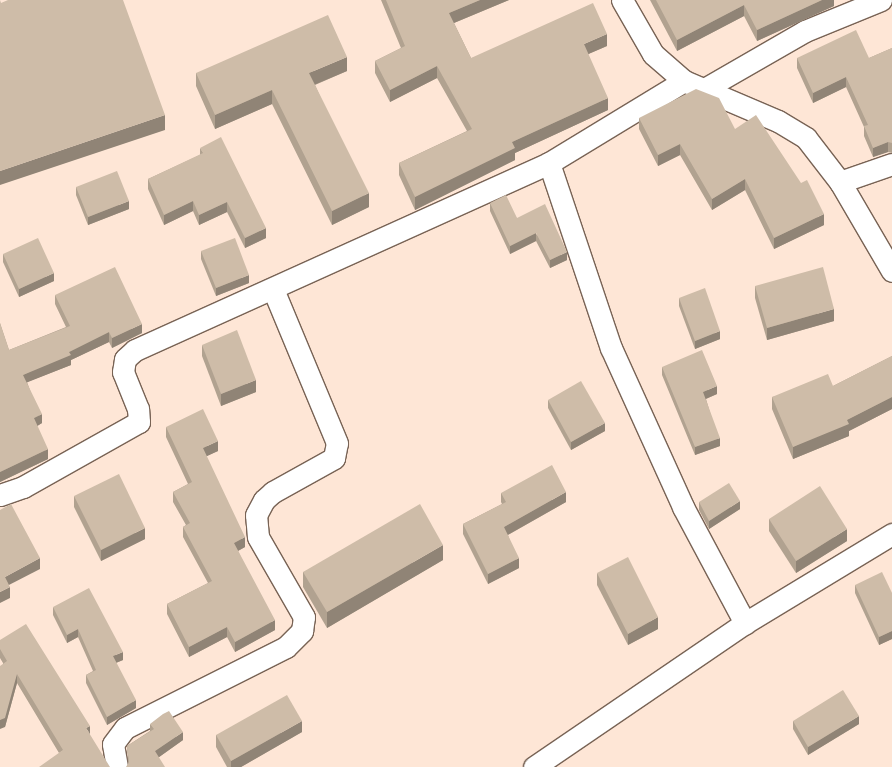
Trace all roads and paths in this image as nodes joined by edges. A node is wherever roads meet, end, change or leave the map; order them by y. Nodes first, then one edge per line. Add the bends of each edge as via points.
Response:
1 (622, 0) edge
2 (881, 0) edge
3 (684, 81) junction
4 (706, 88) junction
5 (549, 162) junction
6 (892, 164) edge
7 (840, 182) junction
8 (892, 271) edge
9 (273, 289) junction
10 (0, 495) edge
11 (892, 534) edge
12 (745, 623) junction
13 (117, 767) edge
14 (534, 767) edge

1 - 3 street via 653,54
2 - 4 street via 805,31
3 - 4 street
3 - 5 street
4 - 7 street via 778,121 806,138
5 - 9 street
5 - 12 street via 611,348 683,507
6 - 7 street
7 - 8 street
9 - 10 street via 128,355 123,372 138,409 139,422 23,487
9 - 13 street via 337,443 334,458 273,492 256,515 258,537 304,617 302,631 286,647 125,728 112,744
11 - 12 street
12 - 14 street

